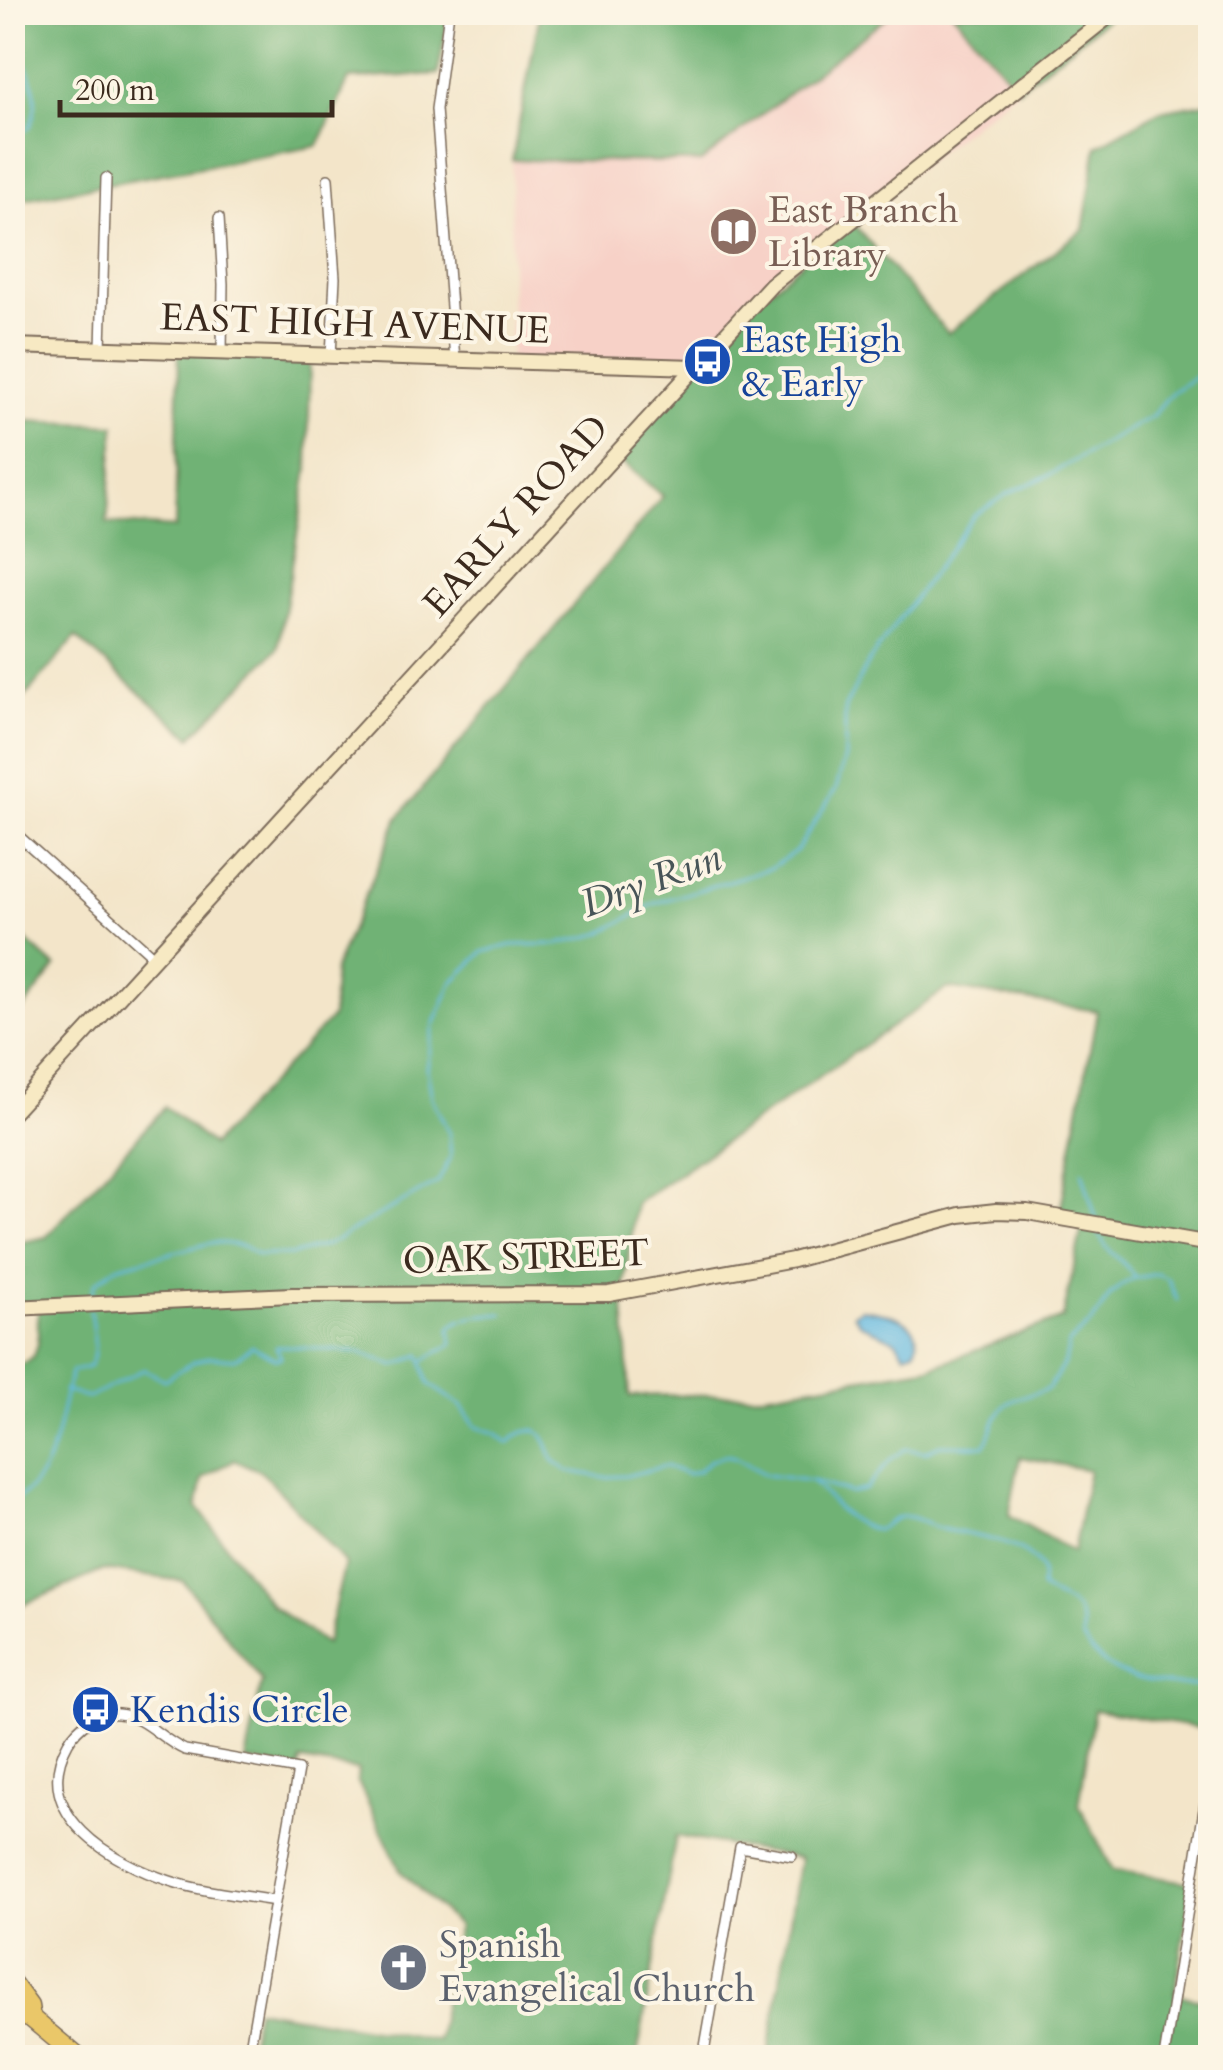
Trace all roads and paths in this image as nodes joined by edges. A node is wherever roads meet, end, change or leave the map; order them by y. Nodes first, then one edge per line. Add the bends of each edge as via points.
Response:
1 (448, 12) edge
2 (1114, 12) edge
3 (106, 178) dead end
4 (328, 179) dead end
5 (219, 218) dead end
6 (12, 346) edge
7 (100, 348) junction
8 (222, 352) junction
9 (330, 356) junction
10 (455, 360) junction
11 (696, 367) junction
12 (12, 830) edge
13 (155, 958) junction
14 (12, 1113) edge
15 (1210, 1244) edge
16 (12, 1308) edge
17 (1210, 1772) edge
18 (792, 1856) dead end
19 (275, 1901) junction
20 (12, 1983) edge
21 (12, 2011) edge
22 (32, 2018) junction
23 (12, 2026) edge
24 (79, 2058) edge
25 (248, 2058) edge
26 (704, 2058) edge
27 (1164, 2058) edge

1 - 10 street via 436,98
2 - 11 street, EARLY ROAD via 782,276
3 - 7 street
4 - 9 street via 335,278
5 - 8 street
6 - 7 street, EAST HIGH AVENUE
7 - 8 street, EAST HIGH AVENUE
8 - 9 street, EAST HIGH AVENUE
9 - 10 street, EAST HIGH AVENUE
10 - 11 street, EAST HIGH AVENUE
11 - 13 street, EARLY ROAD
12 - 13 street
13 - 14 street, EARLY ROAD
15 - 16 street, OAK STREET via 1060,1218 978,1212 792,1260 609,1294 292,1295
17 - 27 street
18 - 26 street via 740,1847
19 - 19 street via 169,1880 86,1836 60,1794 59,1768 82,1726 119,1714 185,1750 298,1770
19 - 25 street
20 - 22 highway
21 - 22 highway
22 - 23 street
22 - 24 highway

